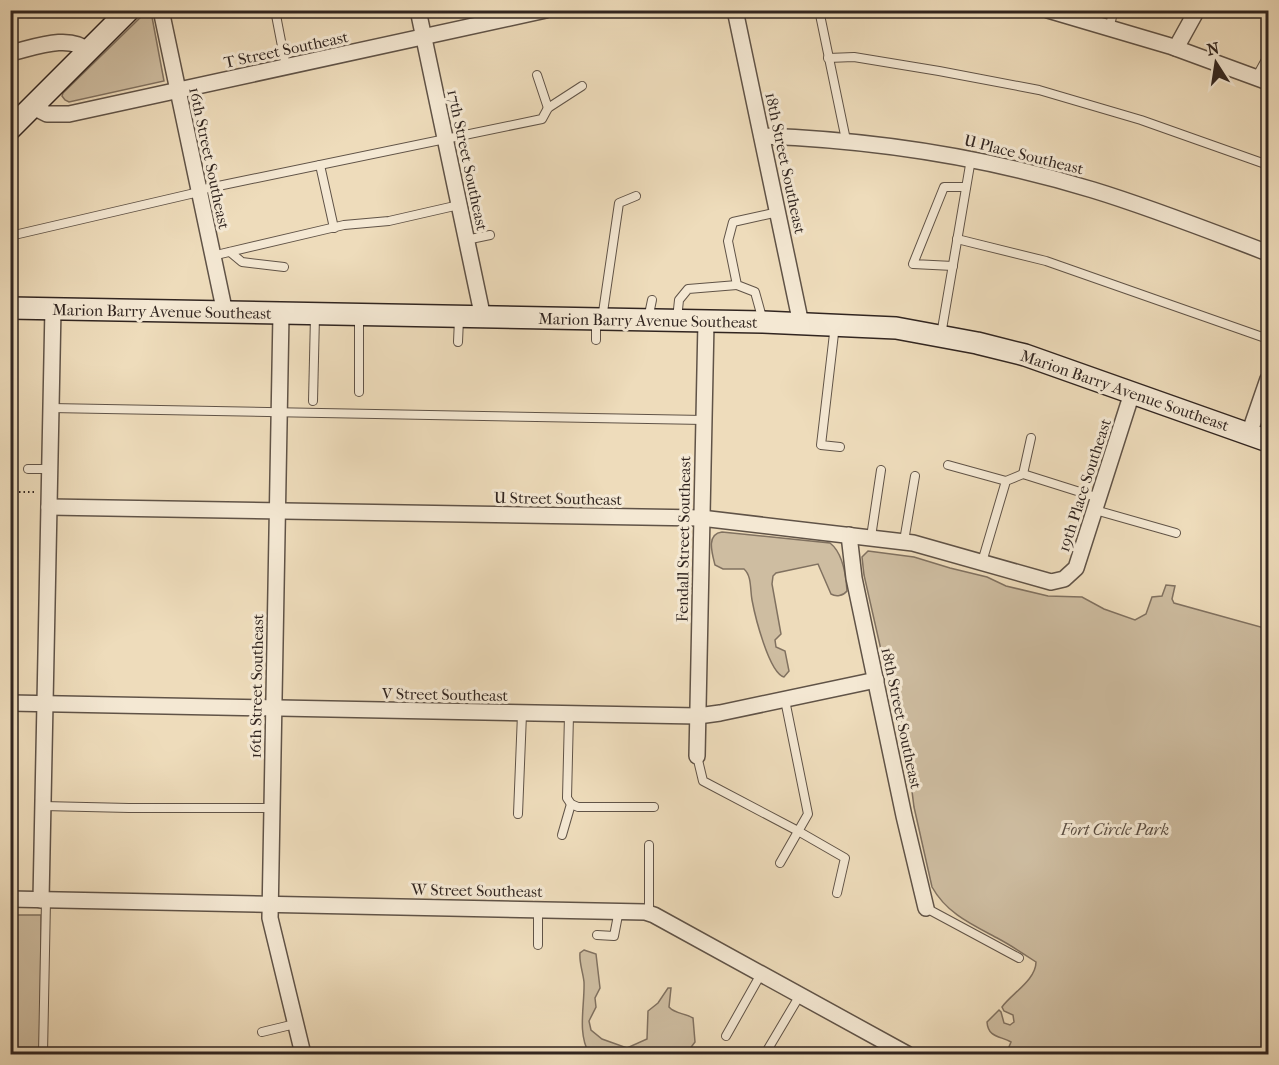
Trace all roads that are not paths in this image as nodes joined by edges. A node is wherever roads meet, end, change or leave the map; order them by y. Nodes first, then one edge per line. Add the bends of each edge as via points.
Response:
1 (129, 10) edge
2 (161, 10) edge
3 (275, 10) edge
4 (418, 10) edge
5 (546, 10) edge
6 (735, 10) edge
7 (819, 10) edge
8 (1048, 10) edge
9 (1114, 10) edge
10 (1197, 10) edge
11 (1109, 27) junction
12 (423, 38) junction
13 (1176, 48) junction
14 (89, 51) junction
15 (10, 53) edge
16 (1269, 56) edge
17 (828, 58) junction
18 (286, 67) junction
19 (537, 75) dead end
20 (1262, 80) edge
21 (582, 86) dead end
22 (178, 90) junction
23 (33, 107) junction
24 (548, 108) junction
25 (10, 129) edge
26 (762, 136) junction
27 (444, 138) junction
28 (846, 140) junction
29 (971, 159) junction
30 (320, 165) junction
31 (1269, 165) edge
32 (966, 187) junction
33 (199, 191) junction
34 (636, 196) dead end
35 (459, 206) junction
36 (778, 212) junction
37 (334, 228) junction
38 (490, 234) dead end
39 (10, 236) edge
40 (957, 239) junction
41 (466, 240) junction
42 (230, 252) junction
43 (1269, 253) edge
44 (212, 256) junction
45 (953, 266) junction
46 (284, 267) dead end
47 (737, 285) junction
48 (10, 308) edge
49 (53, 308) junction
50 (225, 313) junction
51 (281, 314) junction
52 (315, 315) junction
53 (359, 315) junction
54 (459, 317) junction
55 (483, 318) junction
56 (676, 321) junction
57 (706, 322) junction
58 (763, 322) junction
59 (801, 324) junction
60 (835, 324) junction
61 (598, 327) junction
62 (941, 335) junction
63 (1269, 339) edge
64 (458, 342) dead end
65 (1269, 379) edge
66 (359, 392) dead end
67 (1132, 393) junction
68 (312, 401) dead end
69 (51, 408) junction
70 (279, 412) junction
71 (704, 420) junction
72 (1249, 434) junction
73 (1031, 438) dead end
74 (1269, 441) edge
75 (840, 447) dead end
76 (948, 465) dead end
77 (28, 469) dead end
78 (50, 469) junction
79 (881, 470) dead end
80 (1023, 474) junction
81 (915, 476) dead end
82 (1005, 481) junction
83 (1097, 504) junction
84 (49, 507) junction
85 (278, 511) junction
86 (701, 518) junction
87 (1176, 533) dead end
88 (849, 535) junction
89 (871, 537) junction
90 (904, 541) junction
91 (982, 562) junction
92 (1059, 581) joint
93 (876, 680) junction
94 (785, 700) junction
95 (10, 703) edge
96 (45, 704) junction
97 (273, 708) junction
98 (522, 714) junction
99 (569, 715) junction
100 (698, 716) junction
101 (696, 756) joint
102 (571, 804) junction
103 (43, 806) junction
104 (654, 807) dead end
105 (272, 808) junction
106 (518, 814) dead end
107 (798, 831) junction
108 (562, 835) dead end
109 (649, 845) dead end
110 (780, 863) dead end
111 (837, 893) dead end
112 (10, 899) edge
113 (44, 900) junction
114 (270, 904) junction
115 (926, 908) joint
116 (538, 909) junction
117 (619, 910) junction
118 (649, 913) junction
119 (597, 935) dead end
120 (538, 945) dead end
121 (1019, 958) dead end
122 (761, 974) junction
123 (800, 995) junction
124 (295, 1024) junction
125 (262, 1032) dead end
126 (726, 1036) dead end
127 (897, 1052) edge
128 (43, 1054) edge
129 (303, 1054) edge
130 (765, 1054) edge

1 - 14 main road
2 - 22 street, 16th Street Southeast
3 - 18 lane
4 - 12 street, 17th Street Southeast
5 - 12 street, T Street Southeast
6 - 26 street, 18th Street Southeast
7 - 17 lane
8 - 11 street
9 - 11 lane
10 - 13 street
11 - 13 street
12 - 18 street, T Street Southeast
12 - 27 street, 17th Street Southeast
13 - 20 street
14 - 15 street via 69,42
14 - 23 main road
16 - 20 lane
17 - 28 lane
17 - 31 lane via 854,57 1039,90 1141,120
18 - 22 street, T Street Southeast
19 - 24 lane
21 - 24 lane
22 - 23 street, T Street Southeast via 62,115 47,114
22 - 33 street, 16th Street Southeast
23 - 25 main road
24 - 27 lane via 542,119
26 - 28 street, U Place Southeast
26 - 36 street, 18th Street Southeast
27 - 30 lane
27 - 35 street, 17th Street Southeast
28 - 29 street, U Place Southeast
29 - 32 lane
29 - 43 street, U Place Southeast via 1102,193
30 - 33 lane
30 - 37 lane
32 - 40 lane
32 - 45 lane via 944,187 913,264
33 - 39 lane
33 - 44 street, 16th Street Southeast
34 - 61 lane via 619,203
35 - 37 lane
35 - 41 street, 17th Street Southeast
36 - 47 lane via 733,222 728,241
36 - 59 street, 18th Street Southeast
37 - 42 lane
38 - 41 lane
40 - 45 lane
40 - 63 lane via 1046,261
41 - 55 street, 17th Street Southeast
42 - 44 lane
42 - 46 lane via 242,262
44 - 50 street, 16th Street Southeast
45 - 62 lane
47 - 56 lane via 688,289 679,300
47 - 58 lane via 754,292
48 - 49 main road, Marion Barry Avenue Southeast
49 - 50 main road, Marion Barry Avenue Southeast
49 - 69 street
50 - 51 main road, Marion Barry Avenue Southeast
51 - 52 main road, Marion Barry Avenue Southeast
51 - 70 street, 16th Street Southeast
52 - 53 main road, Marion Barry Avenue Southeast
52 - 68 lane
53 - 54 main road, Marion Barry Avenue Southeast
53 - 66 lane
54 - 55 main road, Marion Barry Avenue Southeast
54 - 64 lane
55 - 61 main road, Marion Barry Avenue Southeast
56 - 57 main road, Marion Barry Avenue Southeast
56 - 61 main road, Marion Barry Avenue Southeast via 650,311
57 - 58 main road, Marion Barry Avenue Southeast
57 - 71 street, Fendall Street Southeast
58 - 59 main road, Marion Barry Avenue Southeast
59 - 60 main road, Marion Barry Avenue Southeast
60 - 62 main road, Marion Barry Avenue Southeast
60 - 75 lane via 821,445
62 - 67 main road, Marion Barry Avenue Southeast via 1018,352
65 - 72 street
67 - 72 main road, Marion Barry Avenue Southeast
67 - 83 street, 19th Place Southeast
69 - 70 lane
69 - 78 street
70 - 71 lane
70 - 85 street, 16th Street Southeast
71 - 86 street, Fendall Street Southeast
72 - 74 main road, Marion Barry Avenue Southeast
73 - 80 lane
76 - 82 lane
77 - 78 lane
78 - 84 street
79 - 89 lane
80 - 82 lane
80 - 83 lane
81 - 90 lane
82 - 91 lane
83 - 87 lane
83 - 92 street, 19th Place Southeast via 1076,568
84 - 85 street, U Street Southeast
84 - 96 street
85 - 86 street, U Street Southeast
85 - 97 street, 16th Street Southeast
86 - 88 street, U Street Southeast
86 - 100 street, Fendall Street Southeast
88 - 89 street, U Street Southeast
88 - 93 street, 18th Street Southeast via 854,579
89 - 90 street, U Street Southeast
90 - 91 street, U Street Southeast
91 - 92 street, U Street Southeast
93 - 94 street, V Street Southeast
93 - 115 street, 18th Street Southeast
94 - 100 street, V Street Southeast
94 - 107 lane via 808,814
95 - 96 street, V Street Southeast
96 - 97 street, V Street Southeast
96 - 103 street
97 - 98 street, V Street Southeast
97 - 105 street, 16th Street Southeast
98 - 99 street, V Street Southeast
98 - 106 lane
99 - 100 street, V Street Southeast
99 - 102 lane via 567,798
100 - 101 street, Fendall Street Southeast
101 - 107 lane via 703,781
102 - 104 lane
102 - 108 lane
103 - 105 lane
103 - 113 street
105 - 114 street, 16th Street Southeast
107 - 110 lane
107 - 111 lane via 845,858
109 - 118 lane
112 - 113 street, W Street Southeast
113 - 114 street, W Street Southeast
113 - 128 lane
114 - 116 street, W Street Southeast
114 - 124 street, 16th Street Southeast
115 - 121 lane
116 - 117 street, W Street Southeast
116 - 120 lane
117 - 118 street, W Street Southeast
117 - 119 lane via 614,936
118 - 122 street, W Street Southeast
122 - 123 street, W Street Southeast
122 - 126 lane
123 - 127 street, W Street Southeast
123 - 130 lane
124 - 125 lane
124 - 129 street, 16th Street Southeast

